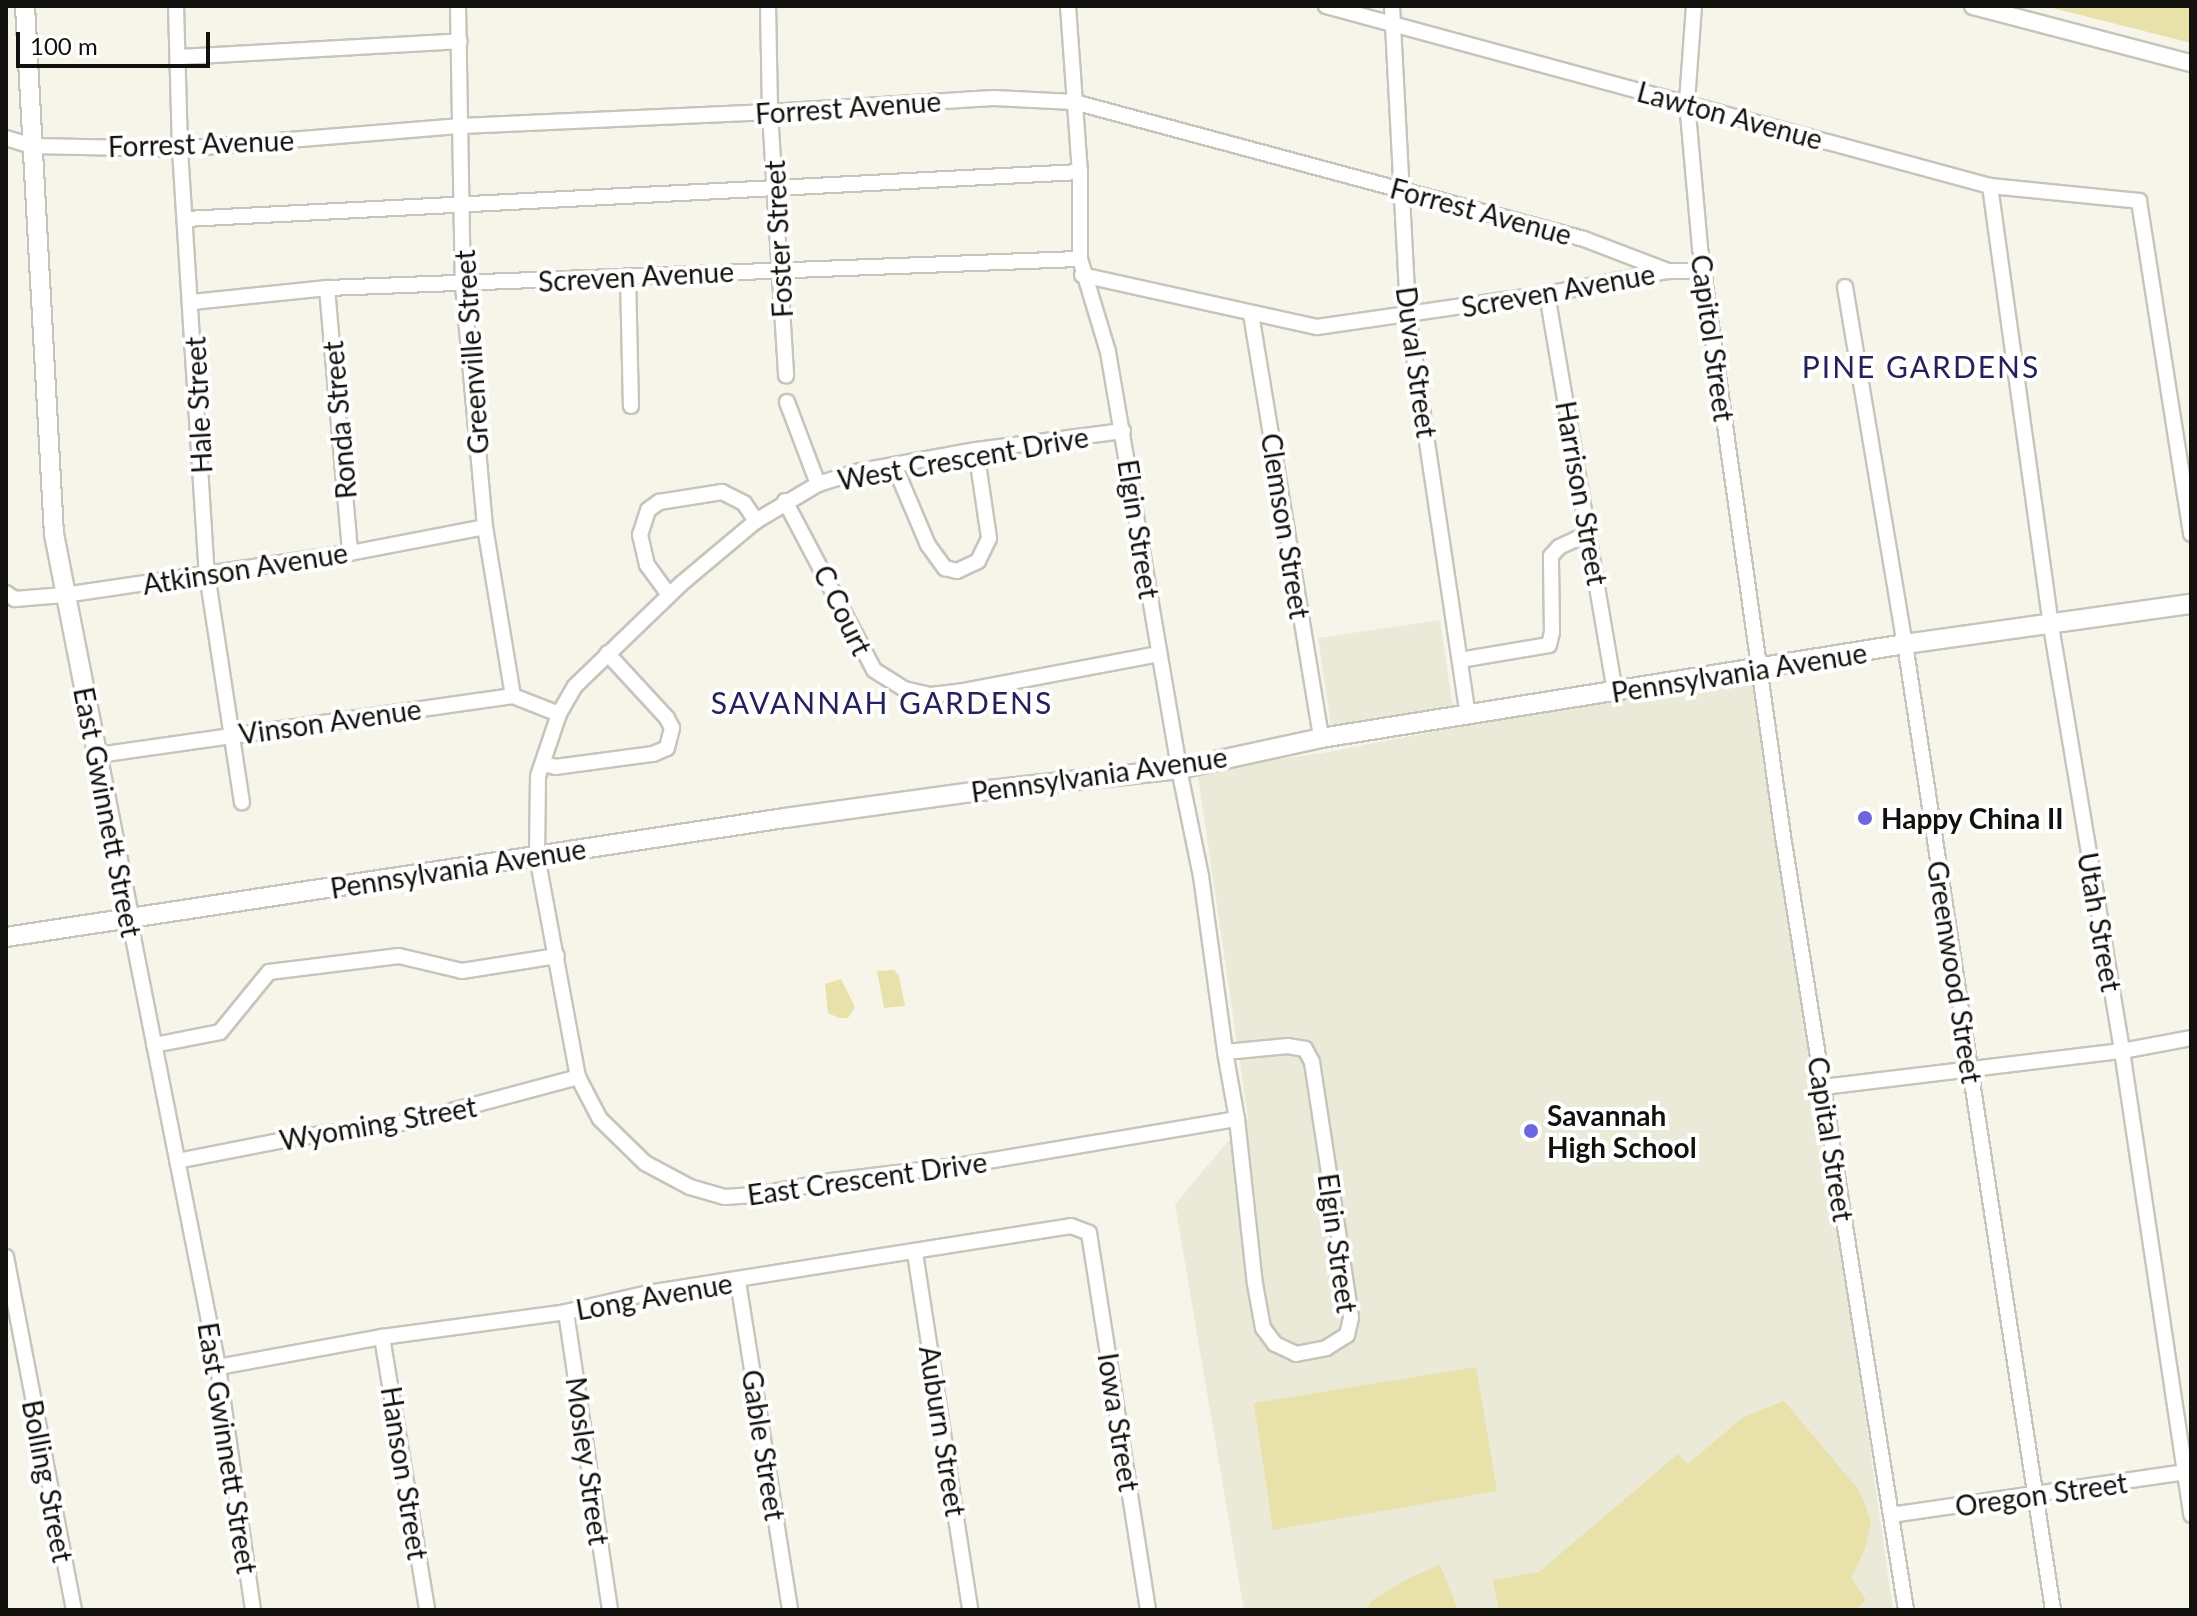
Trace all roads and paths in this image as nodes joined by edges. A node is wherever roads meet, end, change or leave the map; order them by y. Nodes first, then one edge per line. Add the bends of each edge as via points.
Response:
1 (25, 6) edge
2 (176, 6) edge
3 (458, 6) edge
4 (768, 6) edge
5 (1068, 6) edge
6 (1326, 6) edge
7 (1392, 6) edge
8 (1694, 6) edge
9 (1973, 6) edge
10 (1393, 24) junction
11 (460, 41) junction
12 (178, 57) junction
13 (2191, 63) edge
14 (1074, 102) junction
15 (1687, 102) junction
16 (770, 112) junction
17 (461, 126) junction
18 (6, 138) edge
19 (33, 146) junction
20 (180, 149) junction
21 (1080, 172) junction
22 (1990, 186) junction
23 (774, 188) junction
24 (1400, 190) junction
25 (462, 204) junction
26 (186, 219) junction
27 (1081, 267) junction
28 (779, 268) junction
29 (1668, 271) junction
30 (1704, 271) junction
31 (628, 276) junction
32 (463, 285) junction
33 (1845, 287) dead end
34 (327, 288) junction
35 (1547, 294) junction
36 (192, 302) junction
37 (1251, 314) junction
38 (1408, 315) junction
39 (786, 376) dead end
40 (787, 402) dead end
41 (631, 406) dead end
42 (1123, 431) junction
43 (976, 450) junction
44 (894, 465) junction
45 (818, 484) junction
46 (785, 501) junction
47 (756, 521) junction
48 (485, 527) junction
49 (1589, 533) junction
50 (2191, 534) edge
51 (350, 553) junction
52 (207, 574) junction
53 (6, 593) edge
54 (64, 595) junction
55 (669, 595) junction
56 (2191, 604) edge
57 (2051, 626) junction
58 (1905, 644) junction
59 (607, 653) junction
60 (1159, 654) junction
61 (1460, 660) junction
62 (1759, 668) junction
63 (1615, 692) junction
64 (513, 696) junction
65 (559, 714) junction
66 (1468, 716) junction
67 (231, 734) junction
68 (1321, 738) junction
69 (98, 755) junction
70 (544, 764) junction
71 (1179, 769) junction
72 (242, 802) dead end
73 (537, 856) junction
74 (129, 917) junction
75 (6, 937) edge
76 (557, 956) junction
77 (2191, 1038) edge
78 (154, 1045) junction
79 (2122, 1051) junction
80 (1225, 1052) junction
81 (1970, 1071) junction
82 (578, 1077) junction
83 (1823, 1087) junction
84 (1237, 1119) junction
85 (177, 1161) junction
86 (1089, 1233) joint
87 (915, 1253) junction
88 (6, 1257) edge
89 (7, 1281) edge
90 (738, 1281) junction
91 (566, 1312) junction
92 (382, 1337) junction
93 (218, 1367) junction
94 (2188, 1472) edge
95 (2035, 1496) junction
96 (1891, 1515) junction
97 (2191, 1515) edge
98 (74, 1610) edge
99 (253, 1610) edge
100 (427, 1610) edge
101 (610, 1610) edge
102 (790, 1610) edge
103 (970, 1610) edge
104 (1148, 1610) edge
105 (1906, 1610) edge
106 (2053, 1610) edge

1 - 19 main road, East Gwinnett Street
2 - 12 street, Hale Street
3 - 11 street, Greenville Street
4 - 16 street, Foster Street
5 - 14 street, Elgin Street
6 - 10 street, Lawton Avenue
7 - 10 street, Duval Street
8 - 15 street, Capitol Street
9 - 13 street
10 - 15 street, Lawton Avenue
10 - 24 street, Duval Street
11 - 12 street
11 - 17 street, Greenville Street
12 - 20 street, Hale Street
14 - 16 street, Forrest Avenue via 994,98
14 - 21 street, Elgin Street
14 - 24 street, Forrest Avenue
15 - 22 street, Lawton Avenue
15 - 30 street, Capitol Street
16 - 17 street, Forrest Avenue
16 - 23 street, Foster Street
17 - 20 street, Forrest Avenue
17 - 25 street, Greenville Street
18 - 19 street, Forrest Avenue
19 - 20 street, Forrest Avenue
19 - 54 main road, East Gwinnett Street via 54,534
20 - 26 street, Hale Street
21 - 23 street
21 - 27 street, Elgin Street
22 - 50 street, Lawton Avenue via 2139,201
22 - 57 street, Utah Street
23 - 25 street
23 - 28 street, Foster Street
24 - 29 street, Forrest Avenue via 1584,239
24 - 38 street, Duval Street
25 - 26 street
25 - 32 street, Greenville Street
26 - 36 street, Hale Street
27 - 28 street, Screven Avenue
27 - 37 street, Screven Avenue
27 - 42 street, Elgin Street via 1108,352
28 - 31 street, Screven Avenue
28 - 39 street, Foster Street
29 - 30 street, Screven Avenue
29 - 35 street, Screven Avenue
30 - 62 street, Capitol Street
31 - 32 street, Screven Avenue
31 - 41 street
32 - 34 street, Screven Avenue
32 - 48 street, Greenville Street
33 - 58 street, Greenwood Street
34 - 36 street, Screven Avenue
34 - 51 street, Ronda Street
35 - 38 street, Screven Avenue
35 - 49 street, Harrison Street
36 - 52 street, Hale Street
37 - 38 street, Screven Avenue via 1317,327
37 - 68 street, Clemson Street
38 - 61 street, Duval Street
40 - 45 street
42 - 43 street, West Crescent Drive
42 - 60 street, Elgin Street
43 - 44 street, West Crescent Drive
43 - 44 street via 989,538 978,561 957,571 945,568 932,552
44 - 45 street, West Crescent Drive
45 - 46 street, West Crescent Drive
46 - 47 street, West Crescent Drive
46 - 60 street, C Court via 874,670 904,689 931,695 963,691
47 - 55 street, West Crescent Drive
47 - 55 street via 744,503 722,492 659,502 648,510 640,535 647,565
48 - 51 street, Atkinson Avenue
48 - 64 street, Greenville Street
49 - 61 street via 1551,556 1549,645
49 - 63 street, Harrison Street
51 - 52 street, Atkinson Avenue
52 - 54 street, Atkinson Avenue
52 - 67 street, Hale Street
53 - 54 street, Atkinson Avenue via 15,599
54 - 69 main road, East Gwinnett Street
55 - 59 street, West Crescent Drive
56 - 57 main road, Pennsylvania Avenue
57 - 58 main road, Pennsylvania Avenue
57 - 79 street, Utah Street
58 - 62 main road, Pennsylvania Avenue
58 - 81 street, Greenwood Street
59 - 65 street, West Crescent Drive via 575,686
59 - 70 street via 667,718 672,728 667,748 555,767
60 - 71 street, Elgin Street
61 - 66 street, Duval Street
62 - 63 main road, Pennsylvania Avenue
62 - 83 street, Capital Street
63 - 66 main road, Pennsylvania Avenue
64 - 65 street, Vinson Avenue
64 - 67 street, Vinson Avenue
65 - 70 street, West Crescent Drive
66 - 68 main road, Pennsylvania Avenue
67 - 69 street, Vinson Avenue
67 - 72 street, Hale Street
68 - 71 main road, Pennsylvania Avenue
69 - 74 main road, East Gwinnett Street
70 - 73 street, West Crescent Drive via 538,776
71 - 73 main road, Pennsylvania Avenue via 980,791
71 - 80 street, Elgin Street via 1210,929
73 - 74 main road, Pennsylvania Avenue
73 - 76 street, East Crescent Drive
74 - 75 main road, Pennsylvania Avenue
74 - 78 street, East Gwinnett Street
76 - 78 street via 462,971 419,959 380,957 269,972 220,1032
76 - 82 street, East Crescent Drive
77 - 79 street
78 - 85 street, East Gwinnett Street
79 - 81 street
79 - 94 street, Utah Street
80 - 84 street, Elgin Street
80 - 84 street, Elgin Street via 1288,1046 1305,1049 1312,1062 1351,1317 1347,1335 1326,1348 1296,1354 1275,1344 1263,1328
81 - 83 street
81 - 95 street, Greenwood Street
82 - 84 street, East Crescent Drive via 600,1119 645,1163 690,1187 725,1197 964,1165
82 - 85 street, Wyoming Street via 414,1121
83 - 96 street, Capital Street
85 - 93 street, East Gwinnett Street
86 - 87 street, Long Avenue via 1071,1226
86 - 104 street, Iowa Street
87 - 90 street, Long Avenue
87 - 103 street, Auburn Street
88 - 89 street, Bolling Street
89 - 98 street, Bolling Street
90 - 91 street, Long Avenue via 648,1293
90 - 102 street, Gable Street
91 - 92 street, Long Avenue
91 - 101 street, Mosley Street
92 - 93 street, Long Avenue
92 - 100 street, Hanson Street
93 - 99 street, East Gwinnett Street
94 - 95 street, Oregon Street
94 - 97 street, Utah Street
95 - 96 street, Oregon Street
95 - 106 street, Greenwood Street
96 - 105 street, Capital Street

